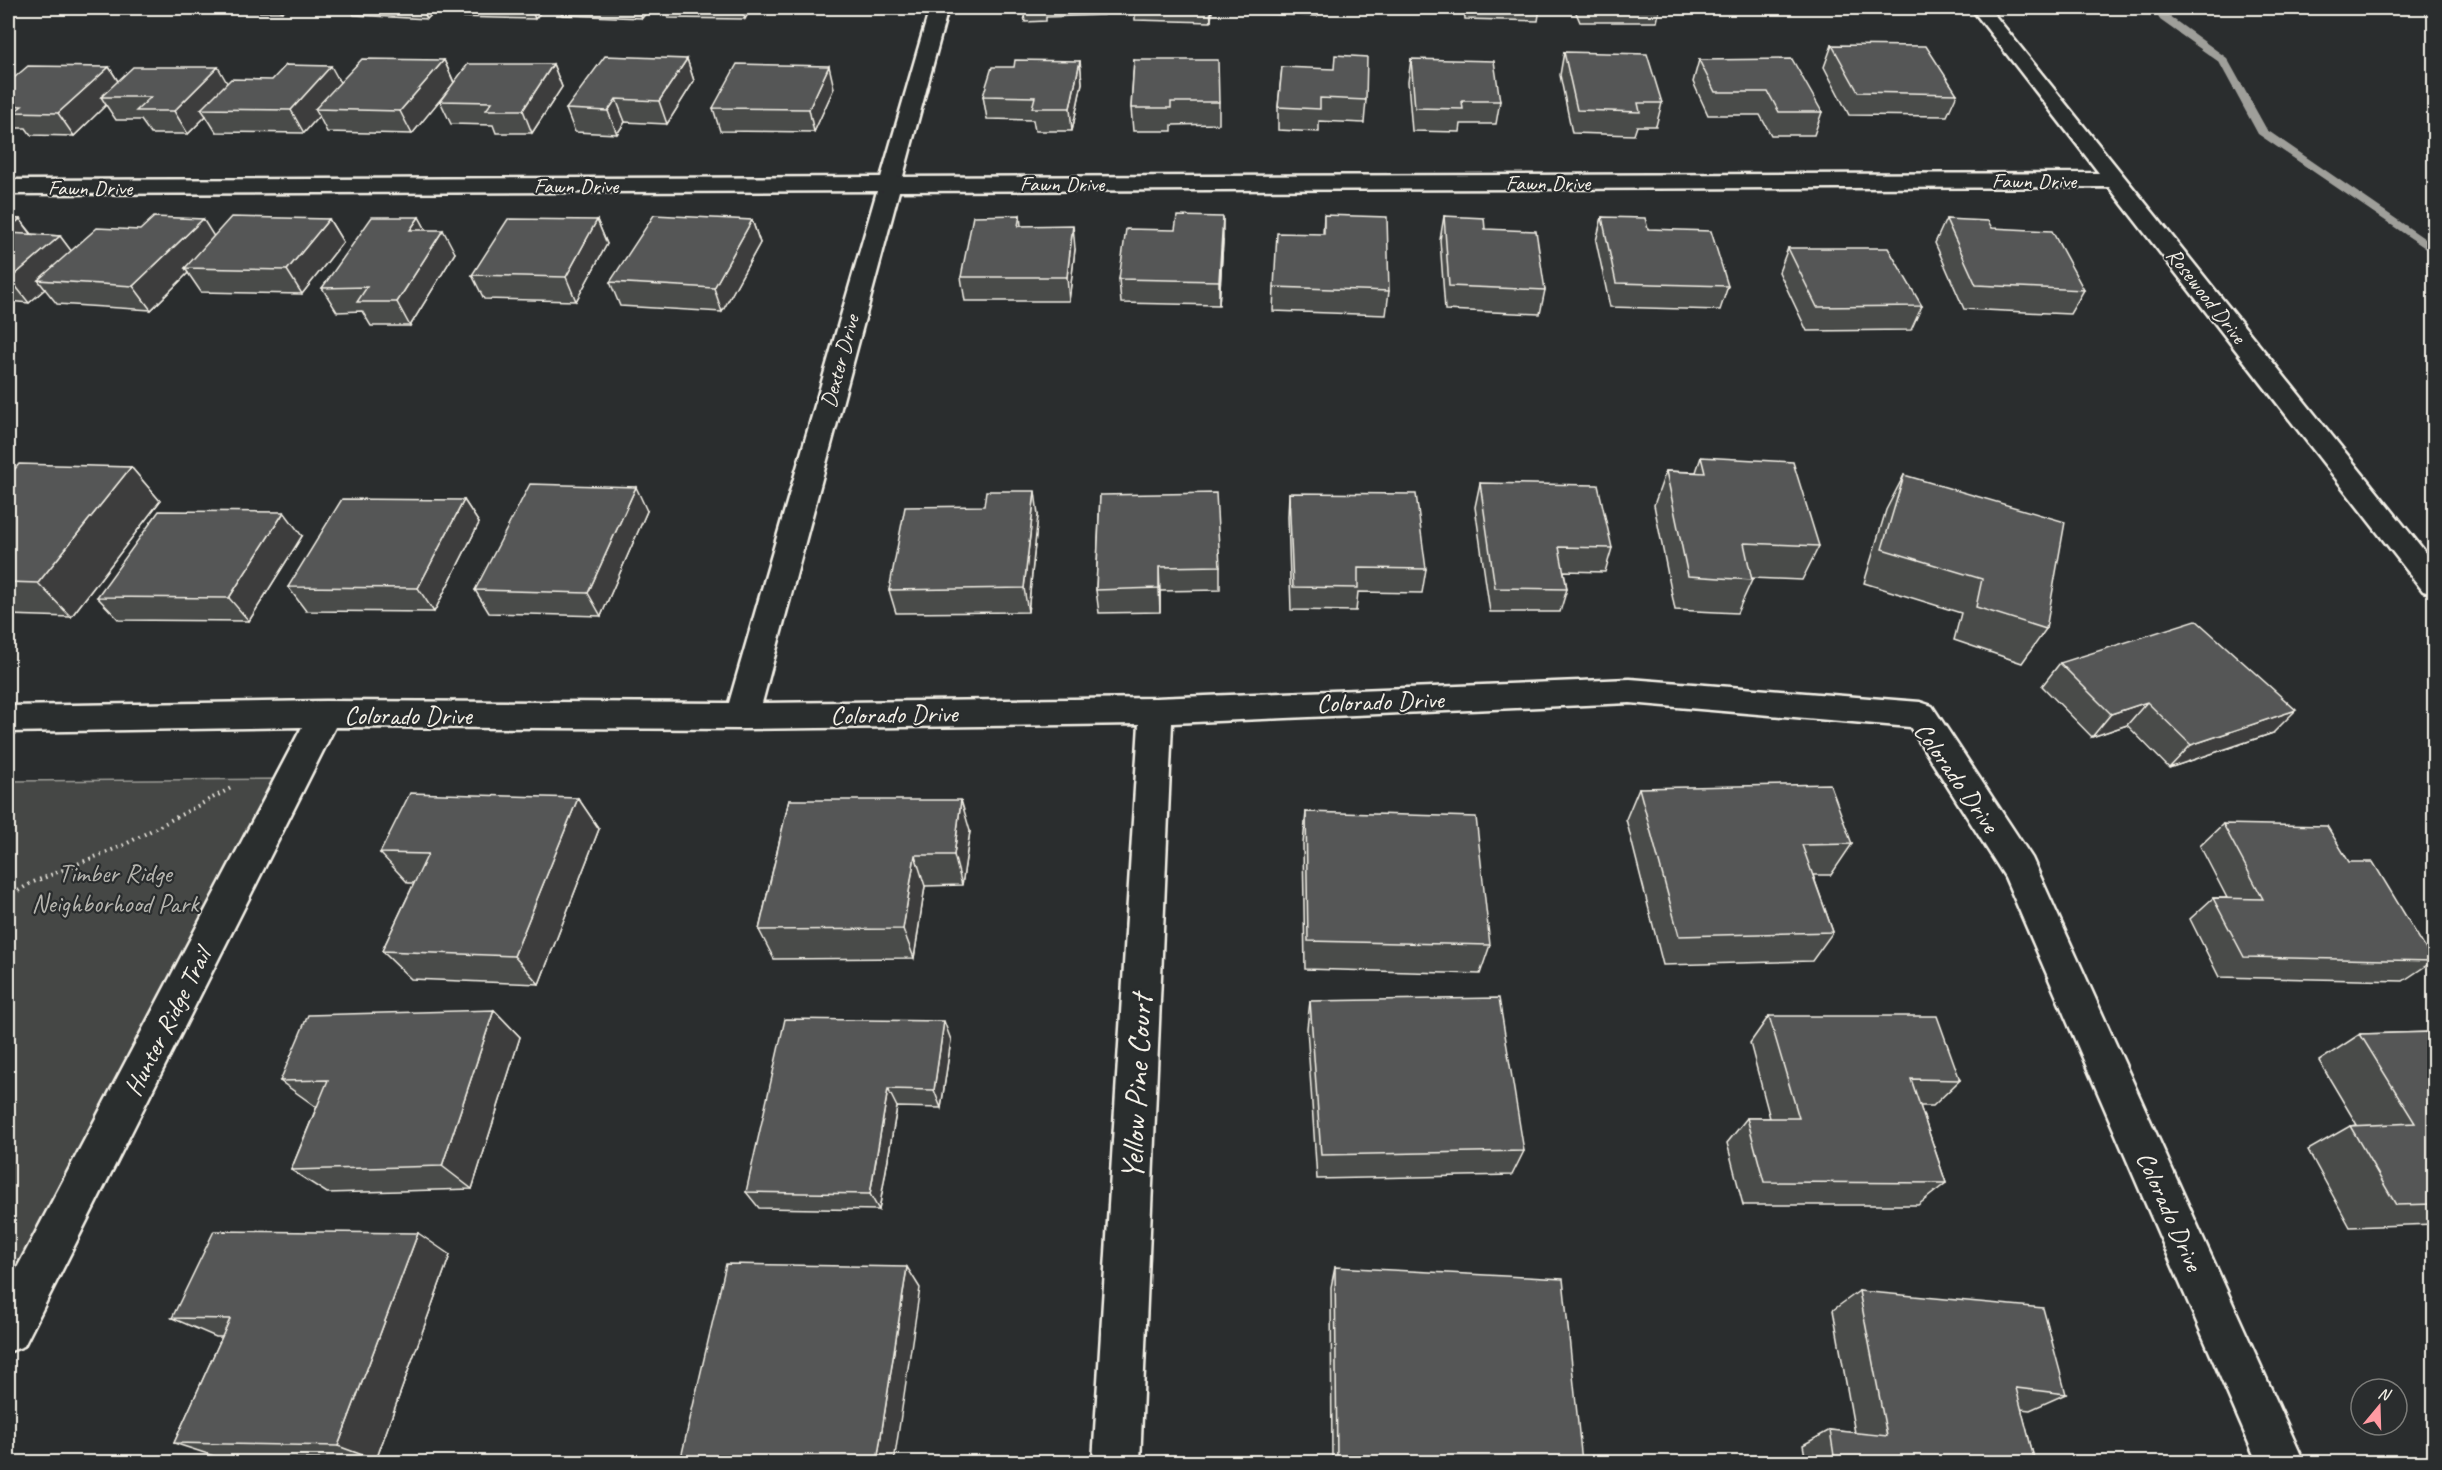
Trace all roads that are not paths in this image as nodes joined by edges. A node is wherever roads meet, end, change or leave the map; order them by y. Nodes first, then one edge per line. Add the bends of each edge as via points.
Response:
1 (939, 8) edge
2 (1980, 8) edge
3 (2117, 180) junction
4 (888, 184) junction
5 (8, 187) edge
6 (2434, 583) edge
7 (1156, 711) junction
8 (325, 714) junction
9 (742, 716) junction
10 (8, 718) edge
11 (8, 1330) edge
12 (1117, 1462) edge
13 (2281, 1462) edge

1 - 4 street, Dexter Drive
2 - 3 street, Rosewood Drive
3 - 4 street, Fawn Drive
3 - 6 street, Rosewood Drive
4 - 5 street, Fawn Drive
4 - 9 street, Dexter Drive
7 - 9 street, Colorado Drive
7 - 12 street, Yellow Pine Court
7 - 13 street, Colorado Drive via 1630,691 1920,716 2019,869
8 - 9 street, Colorado Drive
8 - 10 street, Colorado Drive
8 - 11 street, Hunter Ridge Trail

